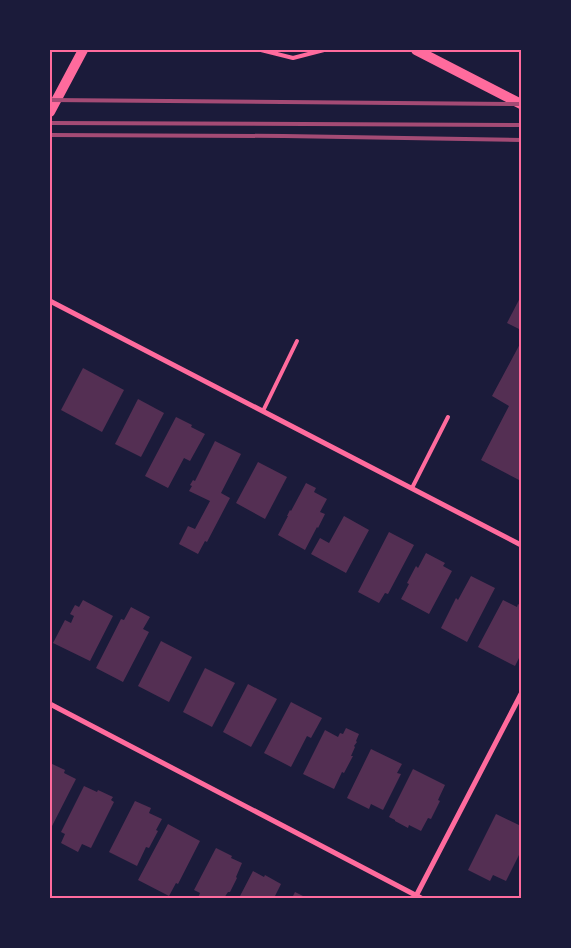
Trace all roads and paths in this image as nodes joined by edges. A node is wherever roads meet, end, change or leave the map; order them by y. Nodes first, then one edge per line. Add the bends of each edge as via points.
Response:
1 (83, 50) edge
2 (261, 50) edge
3 (324, 50) edge
4 (416, 50) edge
5 (521, 104) edge
6 (50, 112) edge
7 (50, 301) edge
8 (298, 341) dead end
9 (263, 410) junction
10 (448, 417) dead end
11 (412, 488) junction
12 (521, 545) edge
13 (521, 694) edge
14 (50, 704) edge
15 (417, 897) edge

1 - 6 main road
2 - 3 lane via 293,58
4 - 5 main road
7 - 9 street
8 - 9 lane
9 - 11 street
10 - 11 lane
11 - 12 street
13 - 15 street
14 - 15 street

